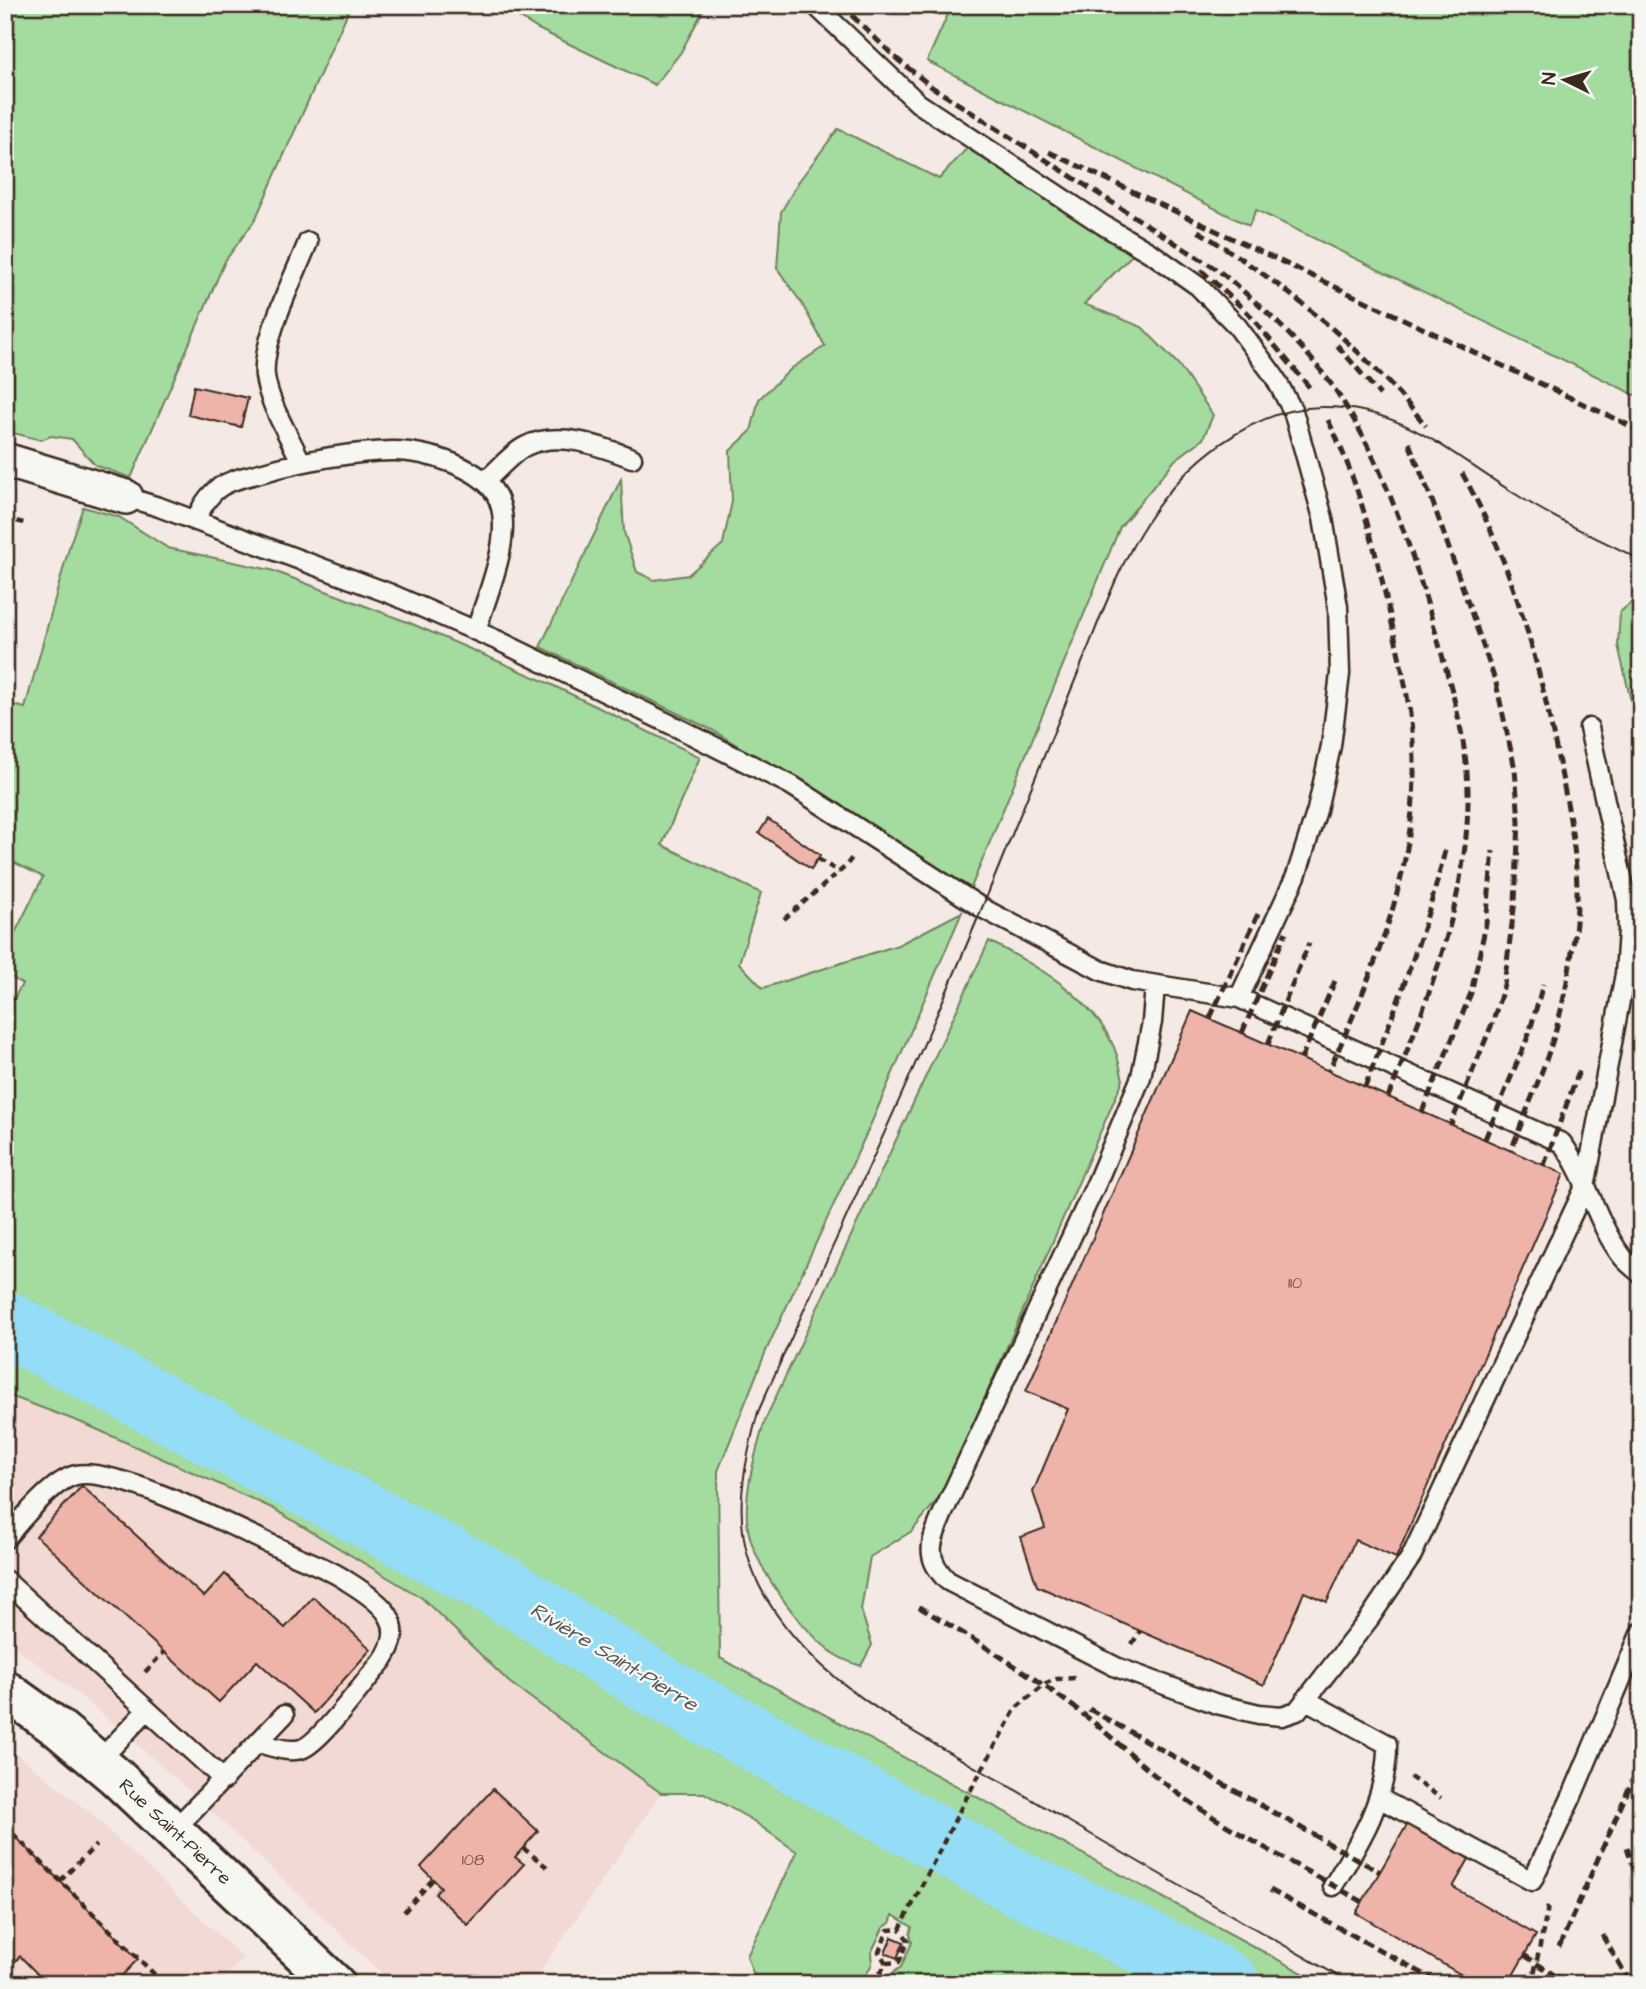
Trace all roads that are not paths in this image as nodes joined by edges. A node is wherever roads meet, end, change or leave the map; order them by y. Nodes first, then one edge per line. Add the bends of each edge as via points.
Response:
1 (815, 5) edge
2 (308, 242) dead end
3 (632, 458) dead end
4 (5, 460) edge
5 (301, 462) junction
6 (485, 481) junction
7 (126, 497) joint
8 (195, 521) junction
9 (477, 631) junction
10 (1589, 728) dead end
11 (1634, 899) edge
12 (1155, 985) junction
13 (1239, 998) junction
14 (1586, 1182) junction
15 (1641, 1274) edge
16 (5, 1539) edge
17 (5, 1580) edge
18 (1641, 1632) edge
19 (5, 1690) edge
20 (1306, 1700) junction
21 (147, 1710) junction
22 (284, 1714) dead end
23 (258, 1742) junction
24 (98, 1762) junction
25 (223, 1780) junction
26 (1379, 1798) junction
27 (174, 1830) junction
28 (1334, 1886) dead end
29 (335, 1984) edge

1 - 13 lane via 918,103 1198,286 1237,326 1293,411 1323,518 1338,607 1340,674 1317,810 1296,876
2 - 5 lane via 268,345 265,375
3 - 6 lane via 594,445 555,439 525,446
4 - 7 street
5 - 6 lane via 394,451 435,456
5 - 8 lane via 230,481 210,496
6 - 9 lane via 499,500 503,528
7 - 8 lane
8 - 9 lane
9 - 12 lane via 791,785 982,908 1057,949 1100,970
10 - 11 lane
11 - 14 lane via 1625,974
12 - 13 lane
12 - 20 lane via 1141,1077 931,1542 931,1555 948,1581 1116,1667 1217,1704 1259,1714 1282,1716 1297,1711
13 - 14 lane via 1562,1143
14 - 15 lane via 1621,1255
14 - 20 lane via 1411,1557
16 - 23 lane via 61,1482 74,1475 93,1474 143,1488 222,1521 346,1580 370,1598 388,1615 394,1632 383,1660 319,1737 302,1749
17 - 21 lane
18 - 26 lane via 1532,1881
19 - 24 main road, Rue Saint-Pierre
20 - 26 lane via 1387,1744
21 - 24 lane
21 - 25 lane
22 - 23 lane
23 - 25 lane
24 - 27 main road, Rue Saint-Pierre
25 - 27 lane
26 - 28 lane
27 - 29 main road, Rue Saint-Pierre

